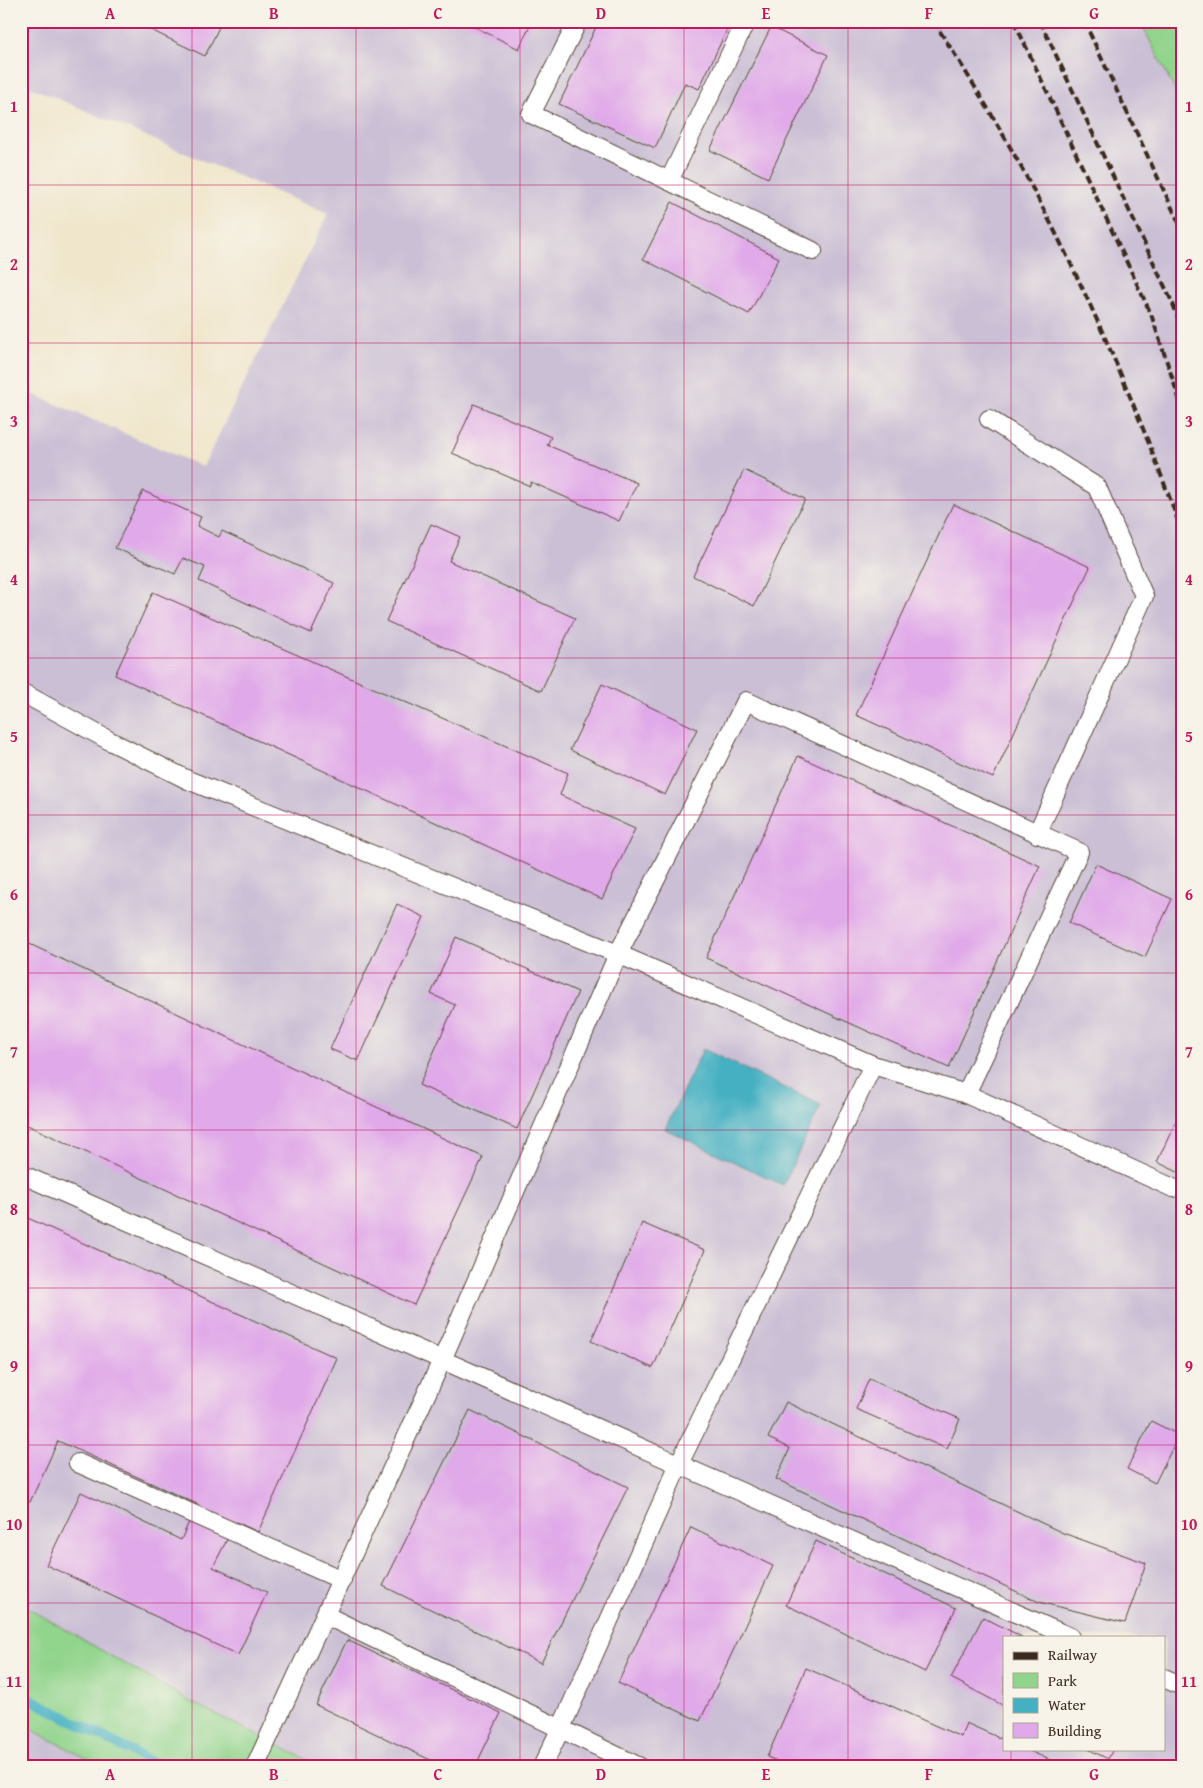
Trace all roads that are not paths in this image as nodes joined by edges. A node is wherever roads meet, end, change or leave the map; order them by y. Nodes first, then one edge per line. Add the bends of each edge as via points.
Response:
1 (578, 21) edge
2 (746, 21) edge
3 (669, 182) junction
4 (813, 251) dead end
5 (989, 419) dead end
6 (21, 692) edge
7 (1037, 834) junction
8 (618, 954) junction
9 (873, 1064) junction
10 (966, 1094) junction
11 (21, 1174) edge
12 (1173, 1188) dead end
13 (442, 1360) junction
14 (78, 1463) dead end
15 (679, 1464) junction
16 (342, 1580) junction
17 (325, 1615) junction
18 (1068, 1636) edge
19 (1166, 1679) edge
20 (1182, 1686) edge
21 (561, 1728) junction
22 (255, 1767) edge
23 (542, 1767) edge
24 (640, 1767) edge

1 - 3 lane via 531,114
2 - 3 lane
3 - 4 lane
5 - 7 lane via 1097,487 1144,596
6 - 8 lane via 188,780
7 - 8 lane via 746,701
7 - 10 lane via 1079,852
8 - 9 lane
8 - 13 lane
9 - 10 lane
9 - 15 lane
10 - 12 lane
11 - 13 lane
13 - 15 lane
13 - 16 lane
14 - 16 lane
15 - 18 lane
15 - 21 lane
16 - 17 lane
17 - 21 lane
17 - 22 lane
19 - 20 lane
21 - 23 lane
21 - 24 lane

